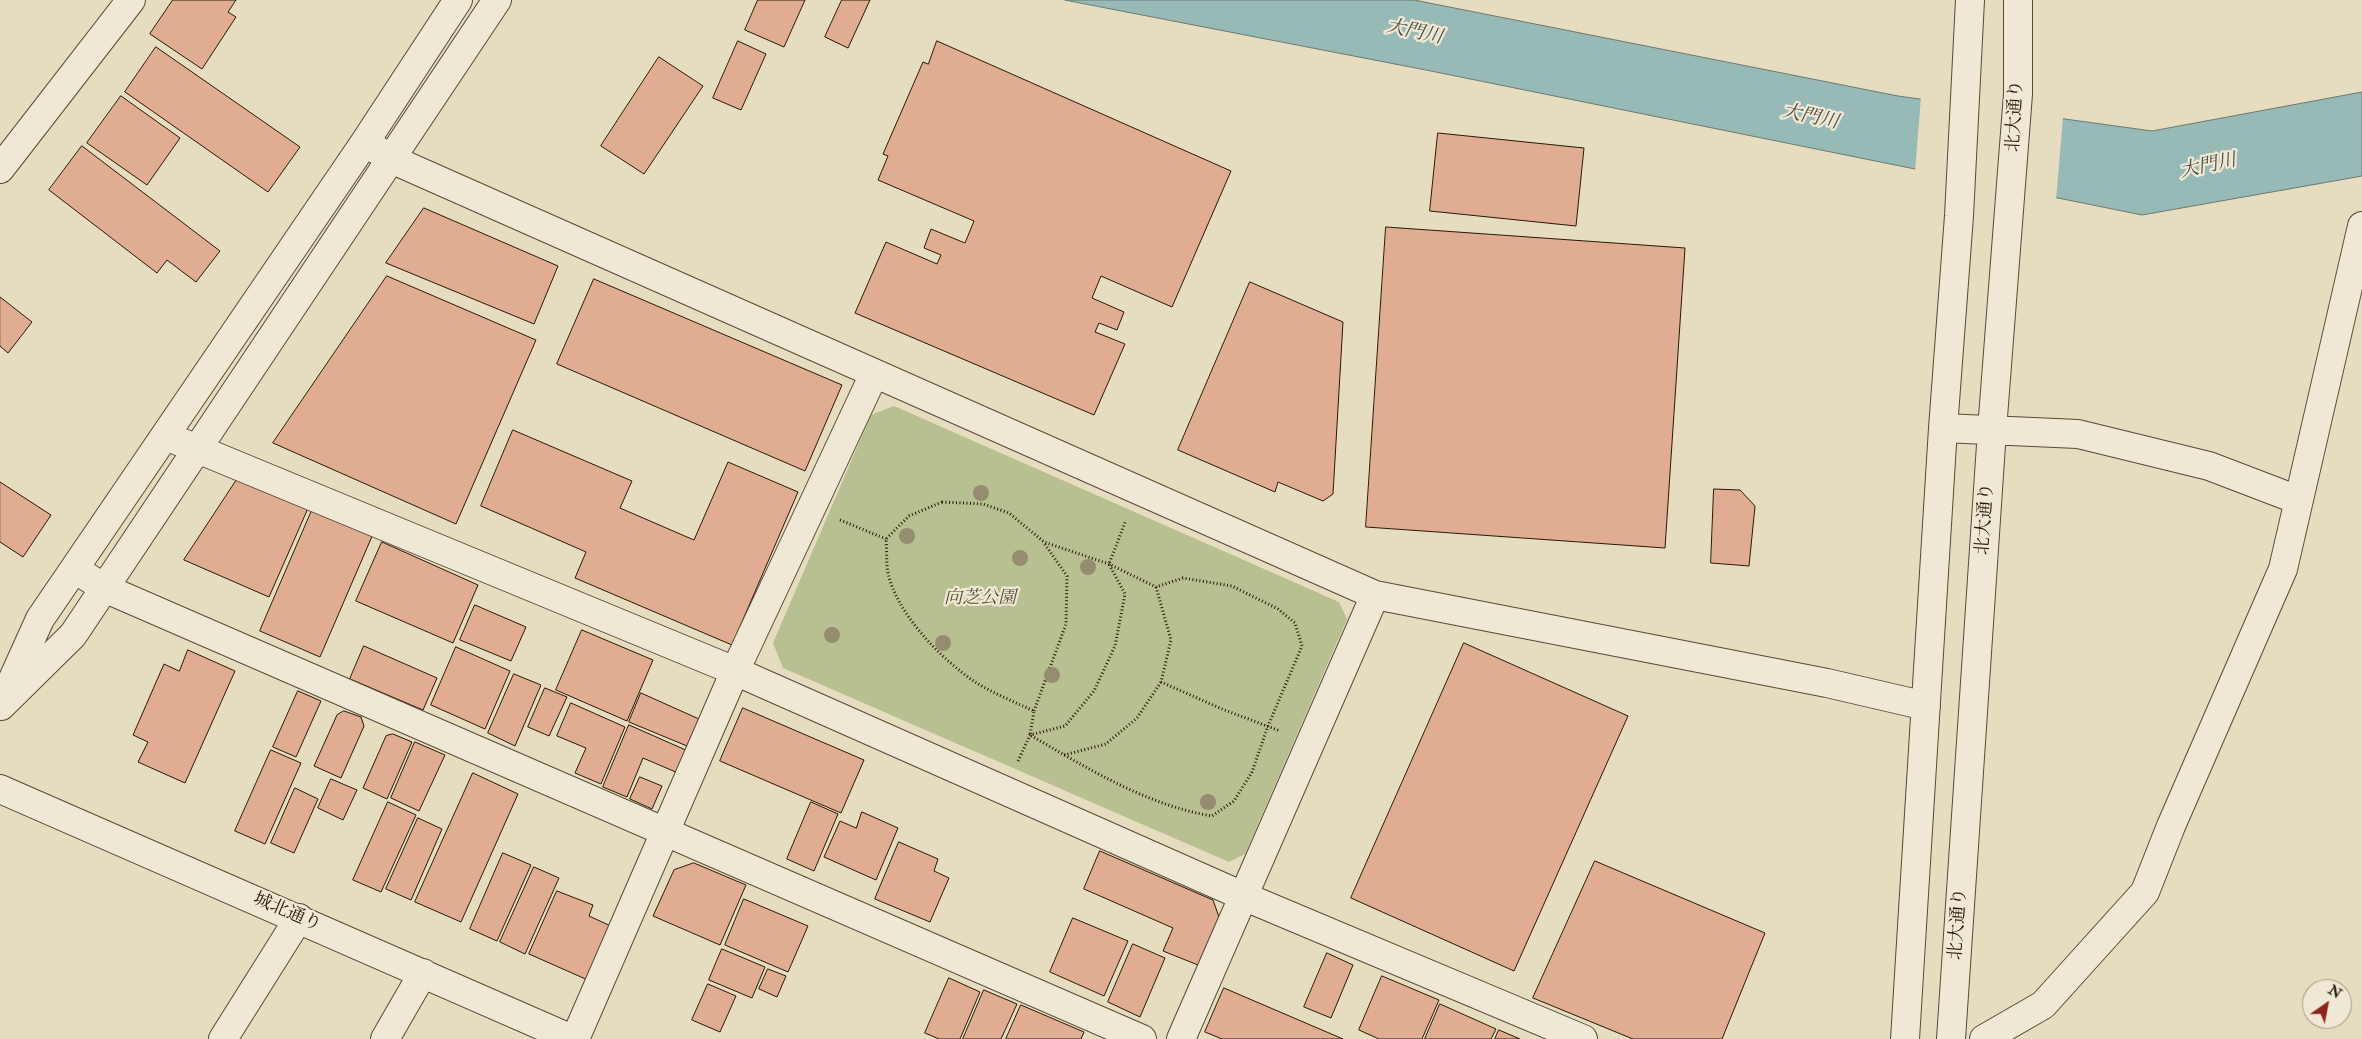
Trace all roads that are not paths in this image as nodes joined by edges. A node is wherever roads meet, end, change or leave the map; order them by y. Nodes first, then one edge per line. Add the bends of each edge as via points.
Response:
1 (131, 0) edge
2 (458, 0) edge
3 (497, 0) edge
4 (1970, 0) edge
5 (2018, 0) edge
6 (364, 142) junction
7 (391, 159) junction
8 (0, 169) edge
9 (2362, 226) edge
10 (874, 374) junction
11 (1943, 428) junction
12 (1992, 430) junction
13 (166, 436) junction
14 (197, 449) junction
15 (2298, 500) junction
16 (75, 569) junction
17 (104, 588) junction
18 (1375, 595) junction
19 (735, 671) junction
20 (0, 706) edge
21 (1926, 706) junction
22 (0, 790) edge
23 (665, 833) junction
24 (1243, 896) junction
25 (299, 918) junction
26 (423, 973) junction
27 (223, 1039) edge
28 (385, 1039) edge
29 (574, 1039) edge
30 (1142, 1039) edge
31 (1182, 1039) edge
32 (1582, 1039) edge
33 (1905, 1039) edge
34 (1951, 1039) edge
35 (1984, 1039) edge

1 - 8 street
2 - 6 street
3 - 7 street
4 - 11 street via 1959,216
5 - 12 street, 北大通り via 2018,94
6 - 7 street
6 - 13 street
7 - 10 street
7 - 14 street
9 - 15 street
10 - 18 street
10 - 19 street
11 - 12 street
11 - 21 street
12 - 15 street via 2078,434 2209,466
12 - 34 street, 北大通り
13 - 14 street
13 - 16 street
14 - 17 street
14 - 19 street
15 - 35 street via 2283,570 2145,892 2043,1005
16 - 17 street
16 - 20 street via 40,619
17 - 20 street via 74,635
17 - 23 street
18 - 21 street via 1827,683
18 - 24 street
19 - 23 street
19 - 24 street
21 - 33 street
22 - 25 street, 城北通り
23 - 29 street
23 - 30 street
24 - 31 street
24 - 32 street
25 - 26 street, 城北通り
25 - 27 street
26 - 28 street
26 - 29 street, 城北通り

